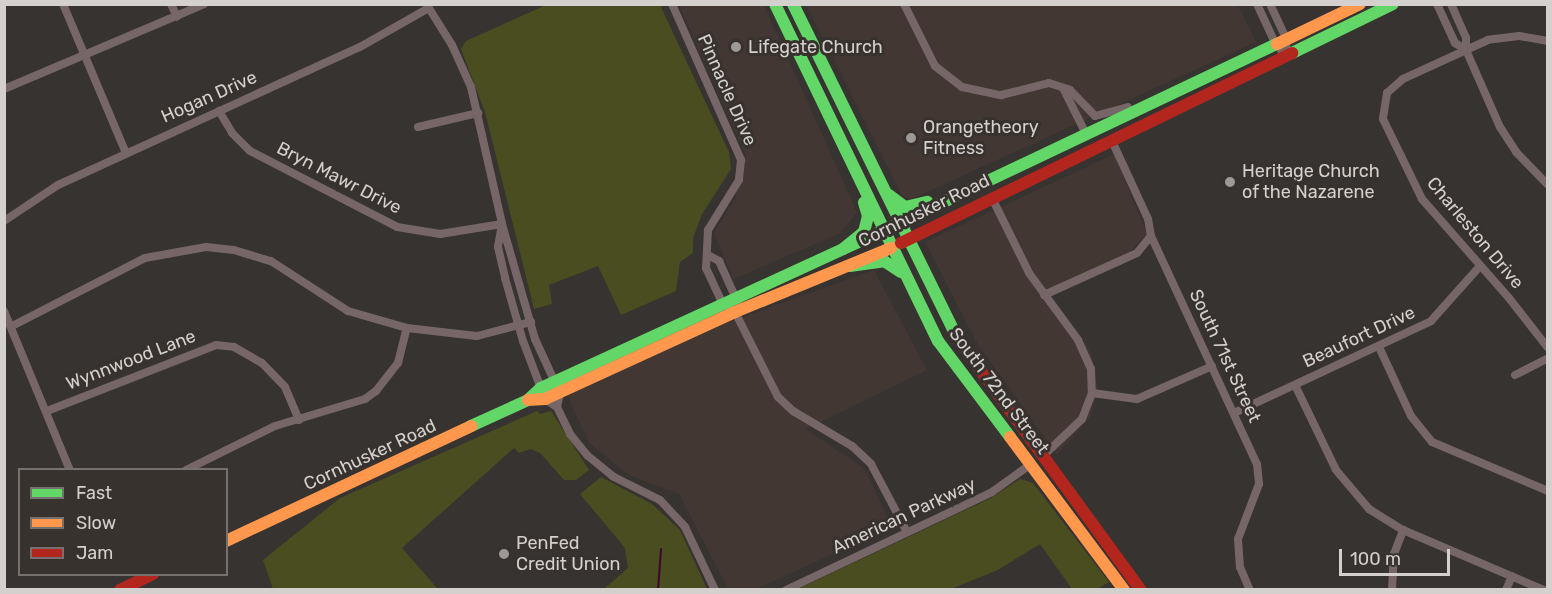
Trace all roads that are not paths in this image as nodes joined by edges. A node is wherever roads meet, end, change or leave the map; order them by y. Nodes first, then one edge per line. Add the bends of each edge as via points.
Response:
1 (63, 4) edge
2 (171, 4) edge
3 (204, 4) edge
4 (672, 4) edge
5 (775, 4) edge
6 (793, 4) edge
7 (904, 4) edge
8 (1257, 4) edge
9 (1270, 4) edge
10 (1360, 4) edge
11 (1393, 4) edge
12 (1437, 4) edge
13 (1451, 4) edge
14 (428, 6) edge
15 (177, 17) junction
16 (1548, 41) edge
17 (1281, 42) junction
18 (1466, 50) junction
19 (86, 53) junction
20 (1287, 56) junction
21 (1221, 72) junction
22 (1063, 87) junction
23 (4, 89) edge
24 (219, 111) junction
25 (478, 113) junction
26 (418, 128) dead end
27 (1086, 134) junction
28 (1112, 141) junction
29 (126, 153) junction
30 (860, 183) junction
31 (1547, 184) edge
32 (883, 189) junction
33 (992, 198) junction
34 (4, 221) edge
35 (899, 223) junction
36 (502, 224) junction
37 (940, 224) junction
38 (883, 231) junction
39 (1151, 236) junction
40 (908, 239) junction
41 (891, 248) junction
42 (843, 249) junction
43 (708, 255) junction
44 (850, 266) junction
45 (1480, 266) junction
46 (904, 274) junction
47 (926, 277) junction
48 (1044, 295) junction
49 (738, 298) junction
50 (723, 304) junction
51 (4, 311) edge
52 (735, 312) junction
53 (531, 322) junction
54 (12, 326) junction
55 (518, 327) junction
56 (407, 328) junction
57 (1379, 347) junction
58 (1548, 348) edge
59 (1548, 358) edge
60 (1212, 366) junction
61 (1515, 375) dead end
62 (963, 378) junction
63 (1295, 385) junction
64 (557, 387) junction
65 (1092, 393) junction
66 (543, 394) junction
67 (557, 407) junction
68 (47, 411) junction
69 (1234, 413) junction
70 (299, 420) junction
71 (1043, 456) junction
72 (1031, 464) junction
73 (69, 468) edge
74 (190, 468) edge
75 (1548, 492) edge
76 (1403, 530) junction
77 (1100, 531) junction
78 (907, 532) junction
79 (228, 540) edge
80 (149, 576) edge
81 (1512, 576) junction
82 (120, 590) edge
83 (716, 590) edge
84 (786, 590) edge
85 (1124, 590) edge
86 (1141, 590) edge
87 (1250, 590) edge
88 (1392, 590) edge
89 (1506, 590) edge
90 (1544, 590) edge

1 - 19 street
2 - 15 street
3 - 15 street
4 - 43 street, Pinnacle Drive via 741,160 739,180 708,230
5 - 30 main road, South 72nd Street
6 - 32 main road, South 72nd Street
7 - 22 street via 935,66 962,87 991,95 1011,94 1046,83
8 - 17 street
9 - 17 street
10 - 17 main road, Cornhusker Road
11 - 20 main road, Cornhusker Road
12 - 18 street via 1455,43
13 - 18 street via 1466,38
14 - 24 street, Hogan Drive via 360,47
14 - 25 street via 452,45
15 - 19 street
16 - 18 street, Charleston Drive via 1503,37
17 - 20 street
17 - 21 main road, Cornhusker Road
18 - 31 street via 1500,127 1516,152
18 - 45 street, Charleston Drive via 1395,85 1383,104 1383,119 1422,199
19 - 23 street
19 - 29 street
20 - 28 main road, Cornhusker Road
21 - 22 street via 1105,116 1088,112 1075,94
21 - 27 main road, Cornhusker Road
21 - 28 main road via 1173,102 1117,129
22 - 27 street
24 - 29 street, Hogan Drive
24 - 36 street, Bryn Mawr Drive via 232,134 250,151 397,226 440,234
25 - 26 street
25 - 36 street
27 - 32 main road via 1054,142 916,207 900,205
27 - 35 main road, Cornhusker Road
28 - 33 main road, Cornhusker Road
28 - 39 street, South 71st Street via 1148,219
29 - 34 street, Hogan Drive via 58,185
30 - 38 main road, South 72nd Street
30 - 42 main road via 868,216 866,227 860,238
32 - 35 main road, South 72nd Street
33 - 37 main road, Cornhusker Road
33 - 48 street
35 - 38 main road, Cornhusker Road
35 - 40 main road, South 72nd Street
36 - 53 street
36 - 55 street via 498,247
37 - 40 main road, Cornhusker Road
37 - 47 main road via 922,242
38 - 41 main road, South 72nd Street
38 - 42 main road, Cornhusker Road
39 - 48 street via 1137,253
39 - 60 street, South 71st Street
40 - 41 main road, Cornhusker Road
40 - 47 main road, South 72nd Street
41 - 44 main road, Cornhusker Road
41 - 46 main road, South 72nd Street
42 - 49 main road, Cornhusker Road
43 - 49 street via 719,261
43 - 50 street, Pinnacle Drive via 706,268
44 - 46 main road via 884,261
44 - 52 main road, Cornhusker Road
45 - 57 street, Beaufort Drive via 1431,321
45 - 58 street, Charleston Drive
46 - 62 main road, South 72nd Street via 938,341
47 - 71 main road, South 72nd Street via 964,348
48 - 65 street via 1085,353 1091,369
49 - 50 main road, Cornhusker Road
49 - 52 street
50 - 52 street
50 - 64 main road, Cornhusker Road
51 - 54 street
52 - 64 main road, Cornhusker Road
52 - 78 street via 778,397 793,411 852,446 871,464
53 - 55 street
53 - 64 street
54 - 56 street via 145,258 206,248 234,250 271,261 348,311
54 - 68 street
55 - 56 street via 491,334 455,336
55 - 66 street
56 - 70 street via 398,363 376,391 347,406
57 - 63 street, Beaufort Drive
57 - 75 street via 1411,416 1432,442
59 - 61 street
60 - 65 street via 1144,397
60 - 69 street, South 71st Street
62 - 71 main road via 994,405 1029,450
62 - 72 main road, South 72nd Street
63 - 69 street, Beaufort Drive
63 - 76 street via 1347,487 1369,509
64 - 66 main road, Cornhusker Road
64 - 67 street
65 - 71 street via 1082,419
66 - 67 street
66 - 79 main road, Cornhusker Road
67 - 83 street via 570,434 588,456 614,477 660,500 685,527
68 - 70 street, Wynnwood Lane via 216,345 234,347 262,363 285,387
68 - 73 street
69 - 87 street, South 71st Street via 1259,474 1256,495 1238,539 1240,567
70 - 74 street via 254,435
71 - 77 main road, South 72nd Street
72 - 77 main road via 1041,466
72 - 78 street, American Parkway via 992,492
72 - 85 main road, South 72nd Street
76 - 81 street
76 - 88 street via 1394,554
77 - 86 main road, South 72nd Street
78 - 84 street, American Parkway
80 - 82 main road
81 - 89 street
81 - 90 street

